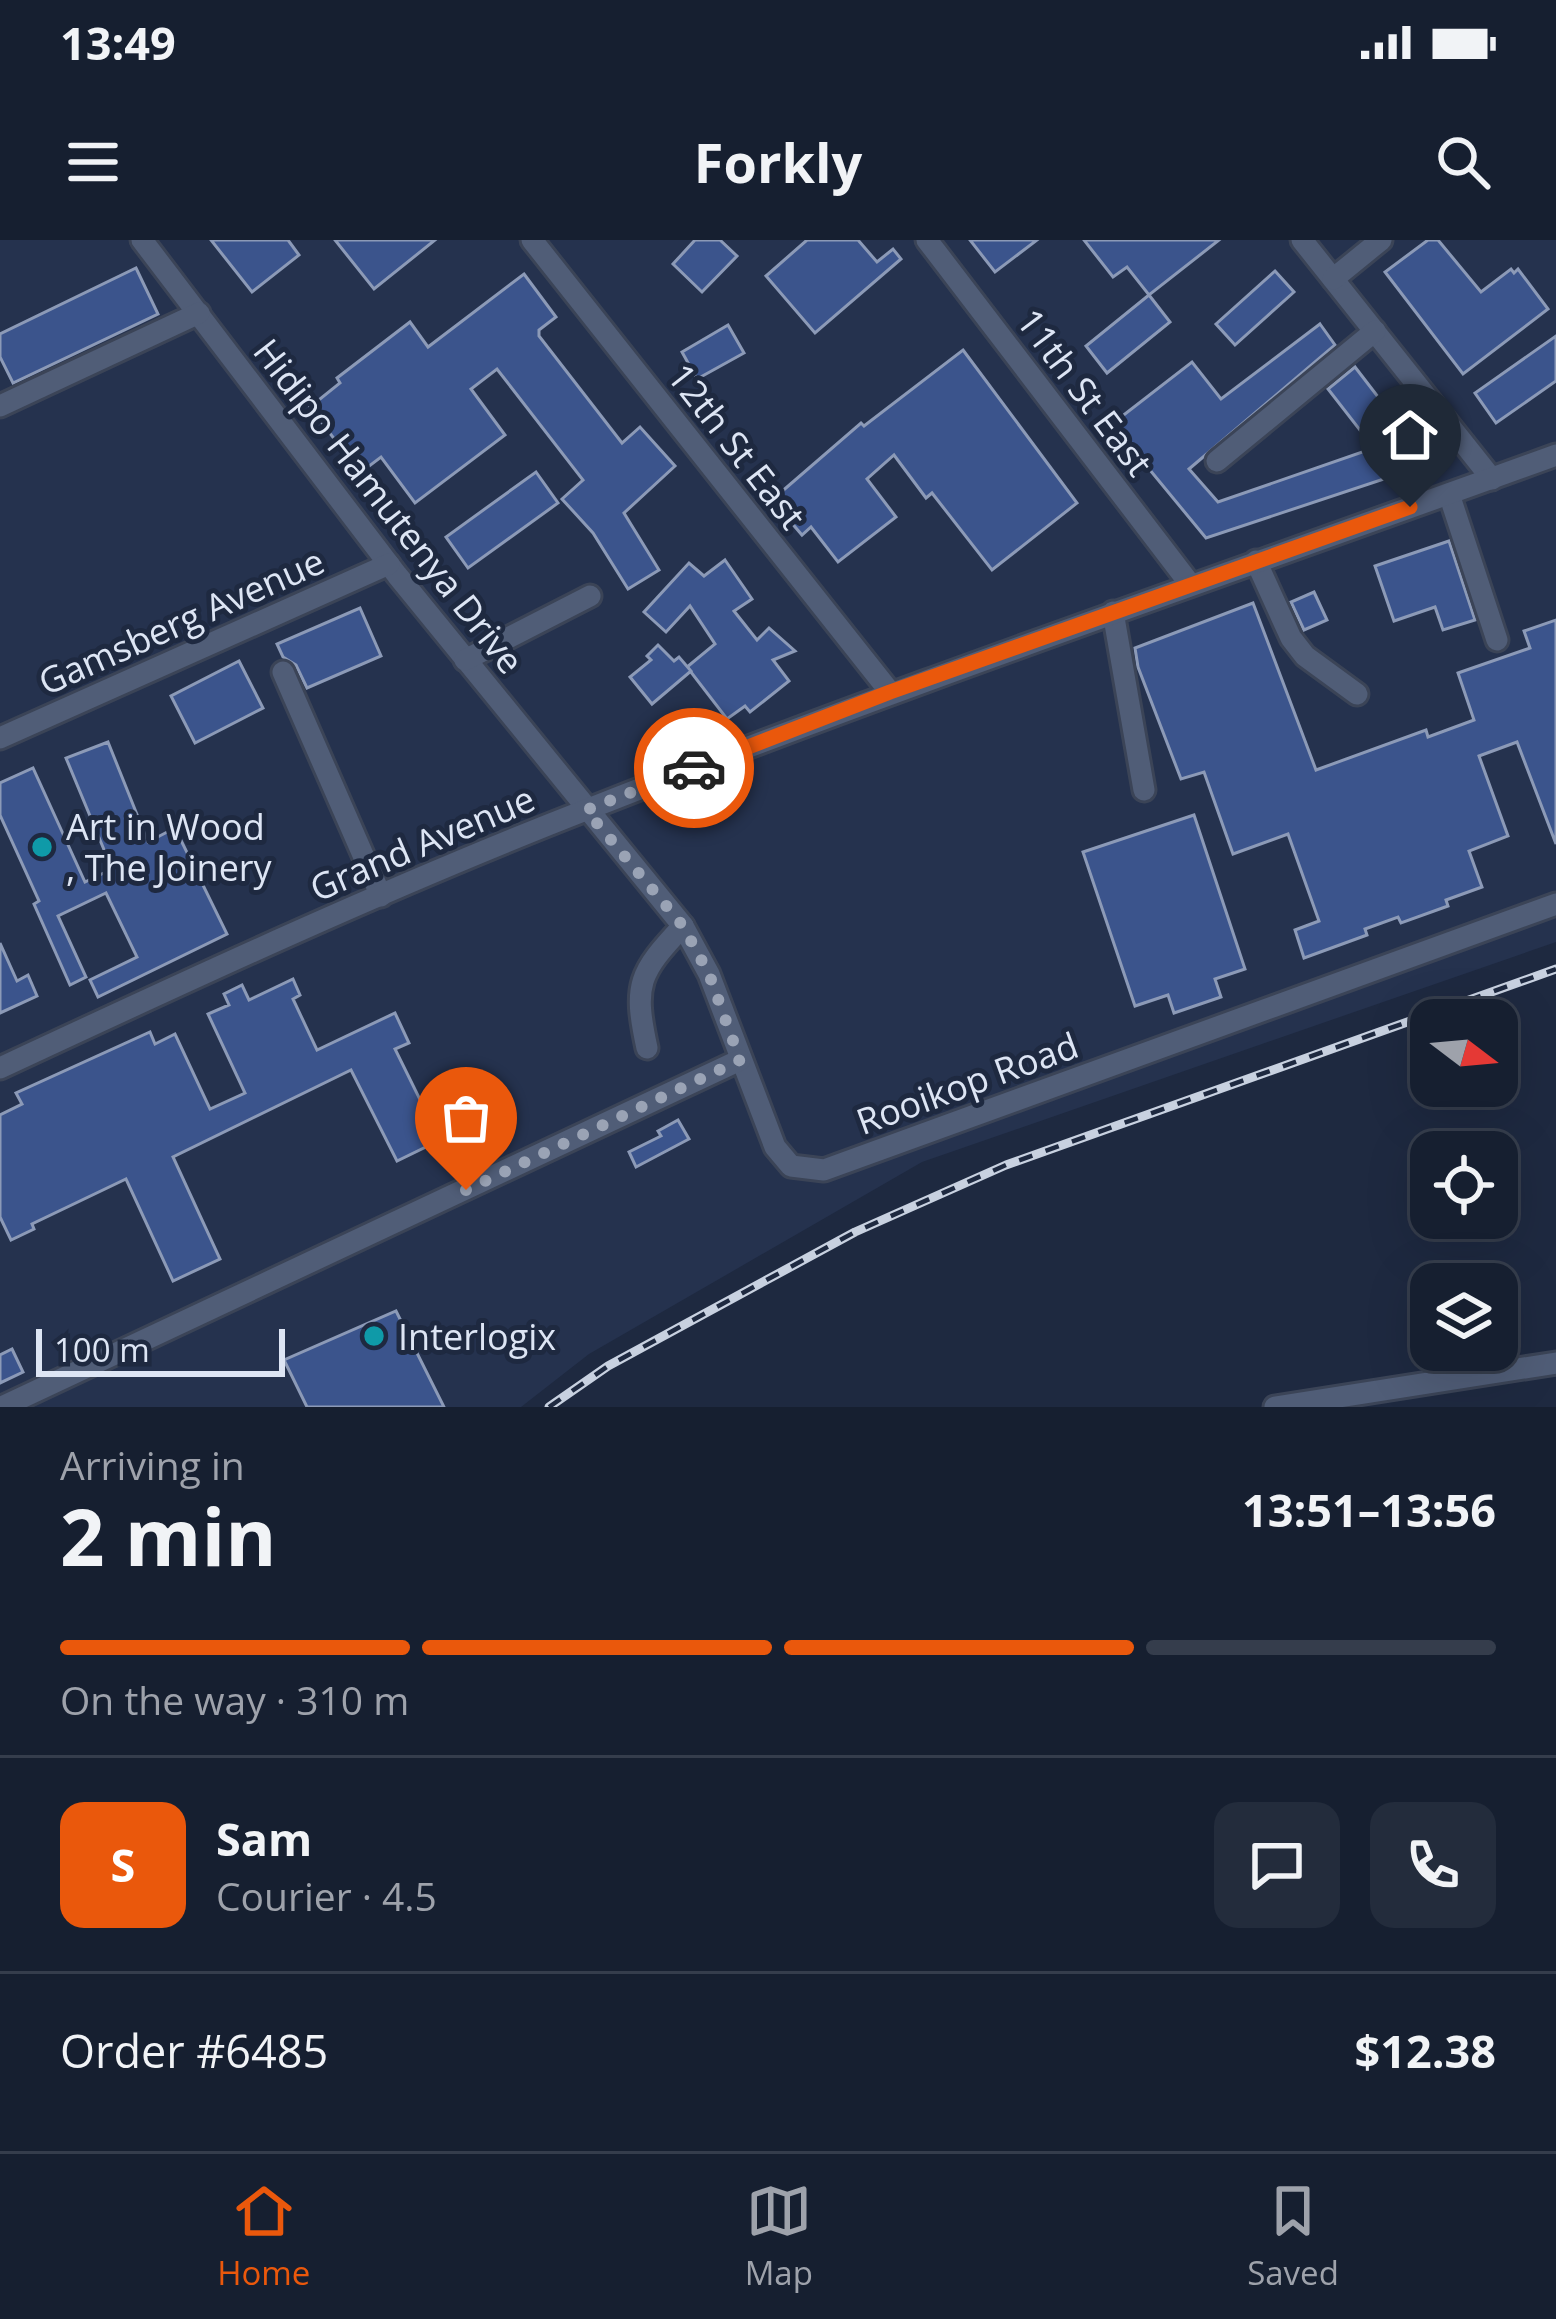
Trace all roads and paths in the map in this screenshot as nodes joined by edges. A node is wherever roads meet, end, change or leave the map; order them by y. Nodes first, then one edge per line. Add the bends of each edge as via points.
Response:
1 (142, 240) edge
2 (532, 240) edge
3 (927, 240) edge
4 (1302, 240) edge
5 (1381, 240) edge
6 (1333, 279) junction
7 (199, 313) junction
8 (1375, 331) junction
9 (0, 406) edge
10 (1556, 455) edge
11 (1216, 461) dead end
12 (1492, 478) junction
13 (1449, 494) junction
14 (1256, 561) junction
15 (389, 564) junction
16 (1190, 584) junction
17 (590, 596) dead end
18 (1113, 612) junction
19 (1497, 640) dead end
20 (465, 661) junction
21 (284, 671) dead end
22 (890, 692) junction
23 (1357, 694) dead end
24 (0, 738) edge
25 (1144, 790) dead end
26 (586, 810) junction
27 (381, 896) junction
28 (1556, 904) edge
29 (683, 926) junction
30 (647, 1048) dead end
31 (740, 1060) junction
32 (0, 1068) edge
33 (1556, 1363) edge
34 (2, 1407) edge
35 (1275, 1407) edge

1 - 7 street, Hidipo Hamutenya Drive
2 - 22 street, 12th St East
3 - 16 street, 11th St East
4 - 6 street
5 - 6 street
6 - 8 street
7 - 9 street
7 - 15 street, Hidipo Hamutenya Drive
8 - 11 street
8 - 12 street
10 - 12 street, Grand Avenue
12 - 13 street, Grand Avenue
13 - 14 street, Grand Avenue
13 - 19 street
14 - 16 street, Grand Avenue
14 - 23 street via 1305,656
15 - 20 street, Hidipo Hamutenya Drive
15 - 24 street, Gamsberg Avenue
16 - 18 street, Grand Avenue
17 - 20 street
18 - 22 street, Grand Avenue
18 - 25 street
20 - 26 street, Hidipo Hamutenya Drive
21 - 27 street
22 - 26 street, Grand Avenue
26 - 27 street, Grand Avenue
26 - 29 street, Rooikop Road
27 - 32 street, Grand Avenue
28 - 31 street, Rooikop Road via 824,1170 791,1166 775,1147
29 - 30 street via 642,981 637,1004
29 - 31 street, Rooikop Road
31 - 34 street
33 - 35 street

